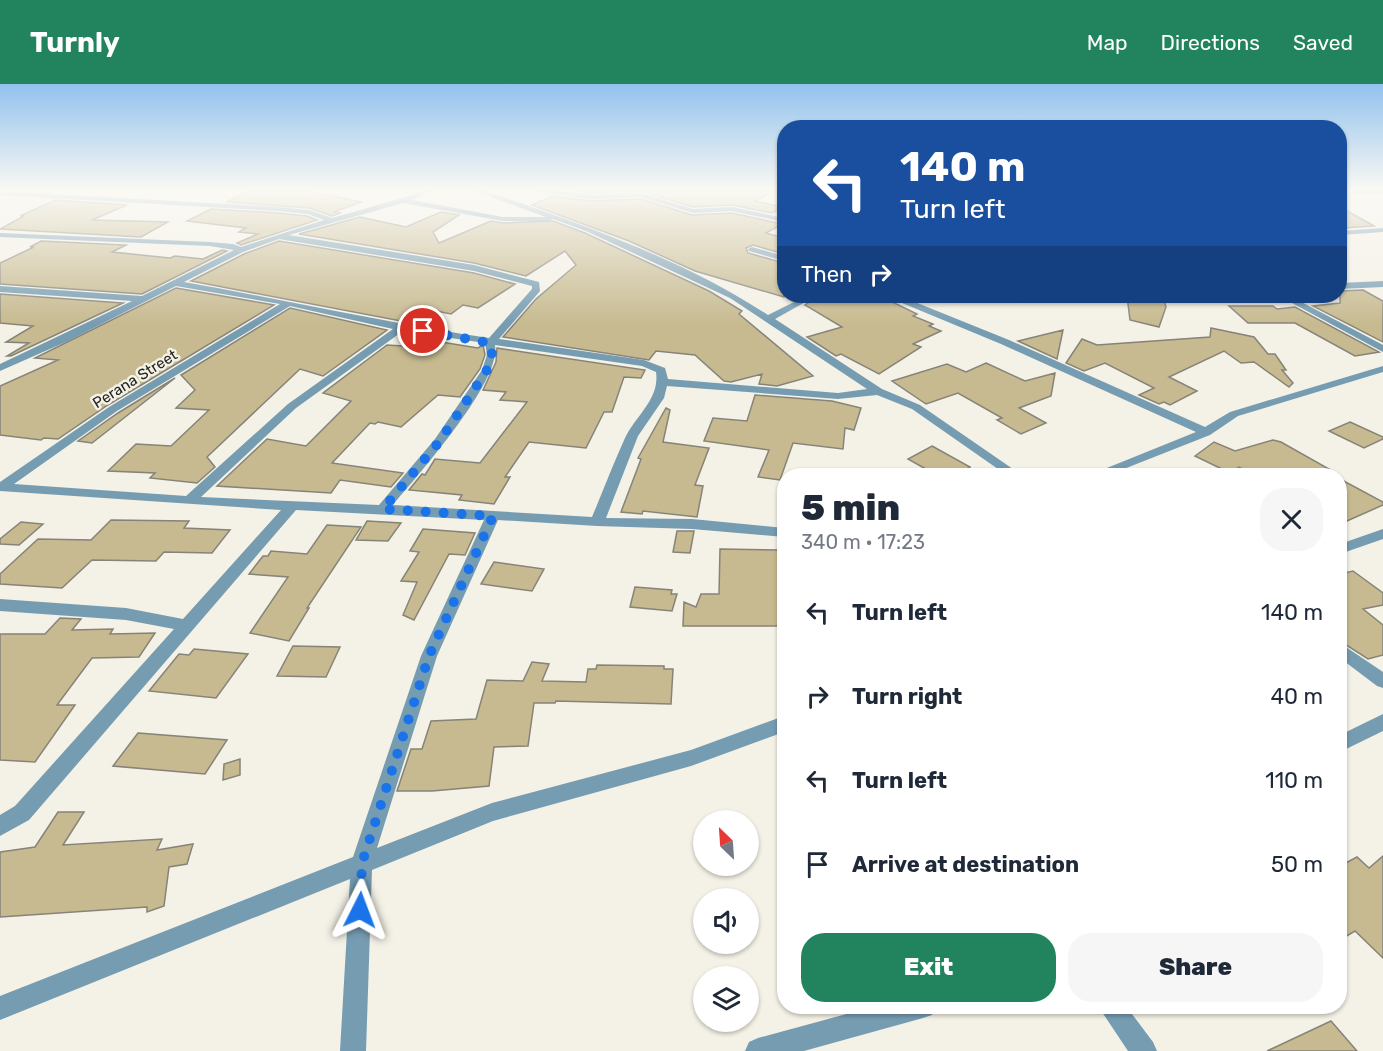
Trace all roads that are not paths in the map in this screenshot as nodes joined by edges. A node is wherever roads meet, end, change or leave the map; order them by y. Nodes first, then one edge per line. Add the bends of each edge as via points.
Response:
1 (284, 234) edge
2 (599, 234) edge
3 (0, 235) edge
4 (278, 236) junction
5 (752, 249) dead end
6 (240, 250) junction
7 (777, 256) edge
8 (174, 283) junction
9 (1383, 284) edge
10 (1347, 286) edge
11 (0, 289) edge
12 (143, 299) junction
13 (290, 303) junction
14 (799, 303) edge
15 (909, 303) edge
16 (1297, 303) edge
17 (768, 319) junction
18 (401, 328) junction
19 (490, 343) junction
20 (1383, 349) edge
21 (0, 360) edge
22 (16, 361) junction
23 (0, 368) edge
24 (1383, 369) edge
25 (663, 382) junction
26 (878, 391) junction
27 (1206, 432) junction
28 (1005, 468) edge
29 (1114, 468) edge
30 (0, 487) edge
31 (189, 501) junction
32 (292, 507) junction
33 (383, 509) junction
34 (493, 516) junction
35 (597, 522) junction
36 (777, 532) edge
37 (1383, 534) edge
38 (1347, 547) edge
39 (0, 605) edge
40 (186, 625) junction
41 (1347, 655) edge
42 (1383, 681) edge
43 (1383, 722) edge
44 (777, 727) edge
45 (1347, 740) edge
46 (0, 826) edge
47 (362, 863) junction
48 (0, 1008) edge
49 (894, 1014) edge
50 (1116, 1014) edge
51 (353, 1051) edge
52 (762, 1051) edge
53 (1144, 1051) edge

1 - 4 street
2 - 17 street via 733,296
3 - 6 street via 210,244
4 - 6 street
4 - 19 street via 474,268 536,284 537,289
5 - 7 street
6 - 8 street
8 - 12 street
8 - 13 street
9 - 10 street
11 - 12 street
12 - 22 street
13 - 18 street
13 - 30 street, Perana Street via 113,409
14 - 17 street
15 - 27 street
16 - 20 street
17 - 26 street
18 - 19 street
18 - 31 street via 290,408
19 - 25 street via 644,363 661,370
19 - 33 street via 492,355 487,370 439,442
21 - 22 street
22 - 23 street
24 - 27 street via 1234,414
25 - 26 street via 838,396
25 - 35 street via 658,398 632,436
26 - 28 street via 916,407
27 - 29 street
30 - 31 street
31 - 32 street
32 - 33 street
32 - 40 street
33 - 34 street
34 - 35 street
34 - 47 street via 429,656
35 - 36 street via 692,524
37 - 38 street
39 - 40 street via 126,614
40 - 46 street via 22,813
41 - 42 street
43 - 45 street
44 - 47 street via 691,758 492,812
47 - 48 street
47 - 51 street
49 - 52 street
50 - 53 street

